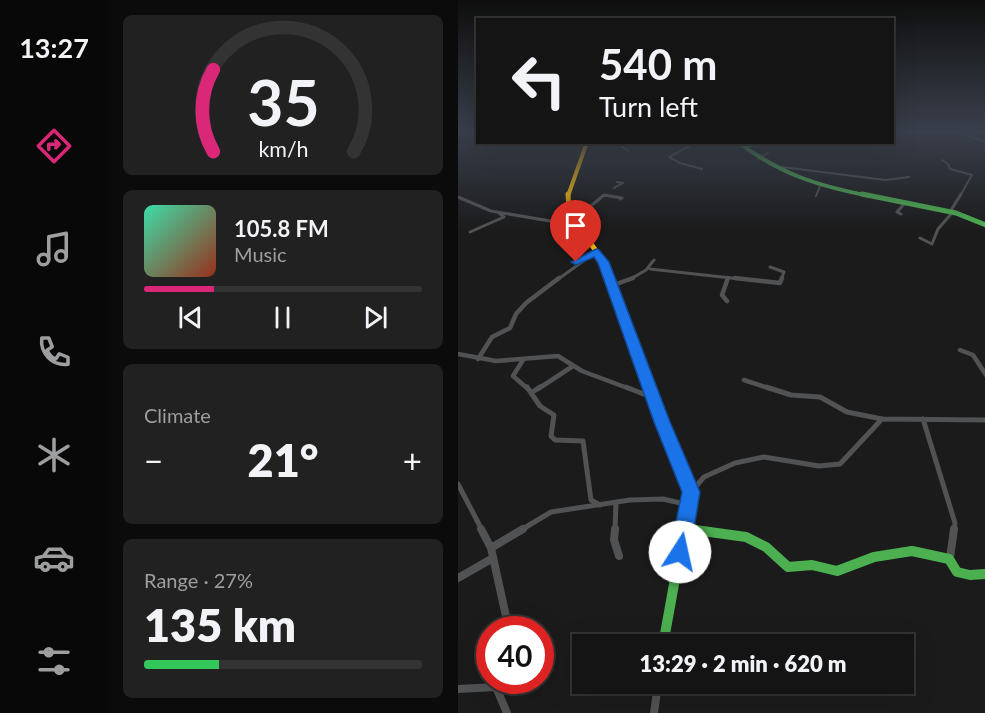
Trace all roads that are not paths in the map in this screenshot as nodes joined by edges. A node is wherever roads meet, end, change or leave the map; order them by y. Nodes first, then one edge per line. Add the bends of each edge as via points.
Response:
1 (579, 163) edge
2 (681, 163) edge
3 (768, 163) edge
4 (947, 163) edge
5 (774, 166) junction
6 (702, 169) dead end
7 (909, 177) dead end
8 (617, 182) dead end
9 (820, 186) junction
10 (614, 188) dead end
11 (458, 196) edge
12 (816, 196) dead end
13 (620, 199) dead end
14 (905, 203) junction
15 (568, 207) junction
16 (491, 211) junction
17 (951, 213) junction
18 (901, 214) dead end
19 (986, 225) edge
20 (580, 226) junction
21 (470, 232) dead end
22 (920, 238) dead end
23 (596, 252) junction
24 (654, 260) dead end
25 (770, 267) dead end
26 (650, 268) junction
27 (728, 278) junction
28 (611, 286) junction
29 (727, 301) dead end
30 (960, 350) dead end
31 (458, 354) edge
32 (478, 359) junction
33 (523, 360) junction
34 (573, 366) junction
35 (986, 375) edge
36 (744, 380) dead end
37 (531, 393) junction
38 (654, 398) junction
39 (882, 419) junction
40 (923, 419) junction
41 (986, 420) edge
42 (458, 484) edge
43 (691, 492) junction
44 (616, 502) junction
45 (689, 505) junction
46 (600, 506) junction
47 (684, 528) junction
48 (491, 548) junction
49 (619, 556) dead end
50 (493, 558) junction
51 (949, 559) junction
52 (986, 574) edge
53 (458, 578) edge
54 (506, 616) edge
55 (665, 634) edge
56 (476, 687) edge
57 (458, 689) edge
58 (500, 694) edge
59 (657, 694) edge
60 (507, 713) edge
61 (654, 713) edge

1 - 15 street via 568,193
2 - 6 street
3 - 5 street
4 - 17 street via 950,169 972,175
5 - 7 street via 885,180
5 - 9 street
8 - 10 street via 623,183
9 - 12 street
9 - 14 street
11 - 16 street
13 - 15 street via 604,195 586,210
14 - 17 street
14 - 18 street via 897,212
15 - 20 street
16 - 20 street
16 - 21 street via 504,217
17 - 19 street
17 - 22 street via 932,244
20 - 23 street
23 - 28 street via 604,262
23 - 32 street via 576,262 526,301 512,317 510,328 492,337
24 - 26 street
25 - 27 street via 784,272 780,283
26 - 27 street
26 - 28 street
27 - 29 street via 722,295
28 - 38 street
30 - 35 street via 973,355
31 - 32 street
32 - 33 street
33 - 34 street via 558,356
33 - 37 street via 513,376
34 - 37 street
34 - 38 street
36 - 39 street via 791,395 820,397 847,412
37 - 46 street via 554,416 551,436 555,440 583,441 591,500
38 - 43 street
39 - 40 street
39 - 43 street via 840,464 820,466 764,457 735,463 704,477
40 - 41 street
40 - 51 street via 955,523
42 - 48 street
43 - 45 street
44 - 45 street via 663,499
44 - 46 street
44 - 49 street via 614,540
45 - 47 street
46 - 48 street via 551,512
47 - 51 street via 746,537 767,547 788,567 812,565 838,571 875,557 912,551
47 - 55 street
48 - 50 street
50 - 53 street
50 - 54 street
51 - 52 street via 957,572
56 - 57 street
58 - 60 street
59 - 61 street

